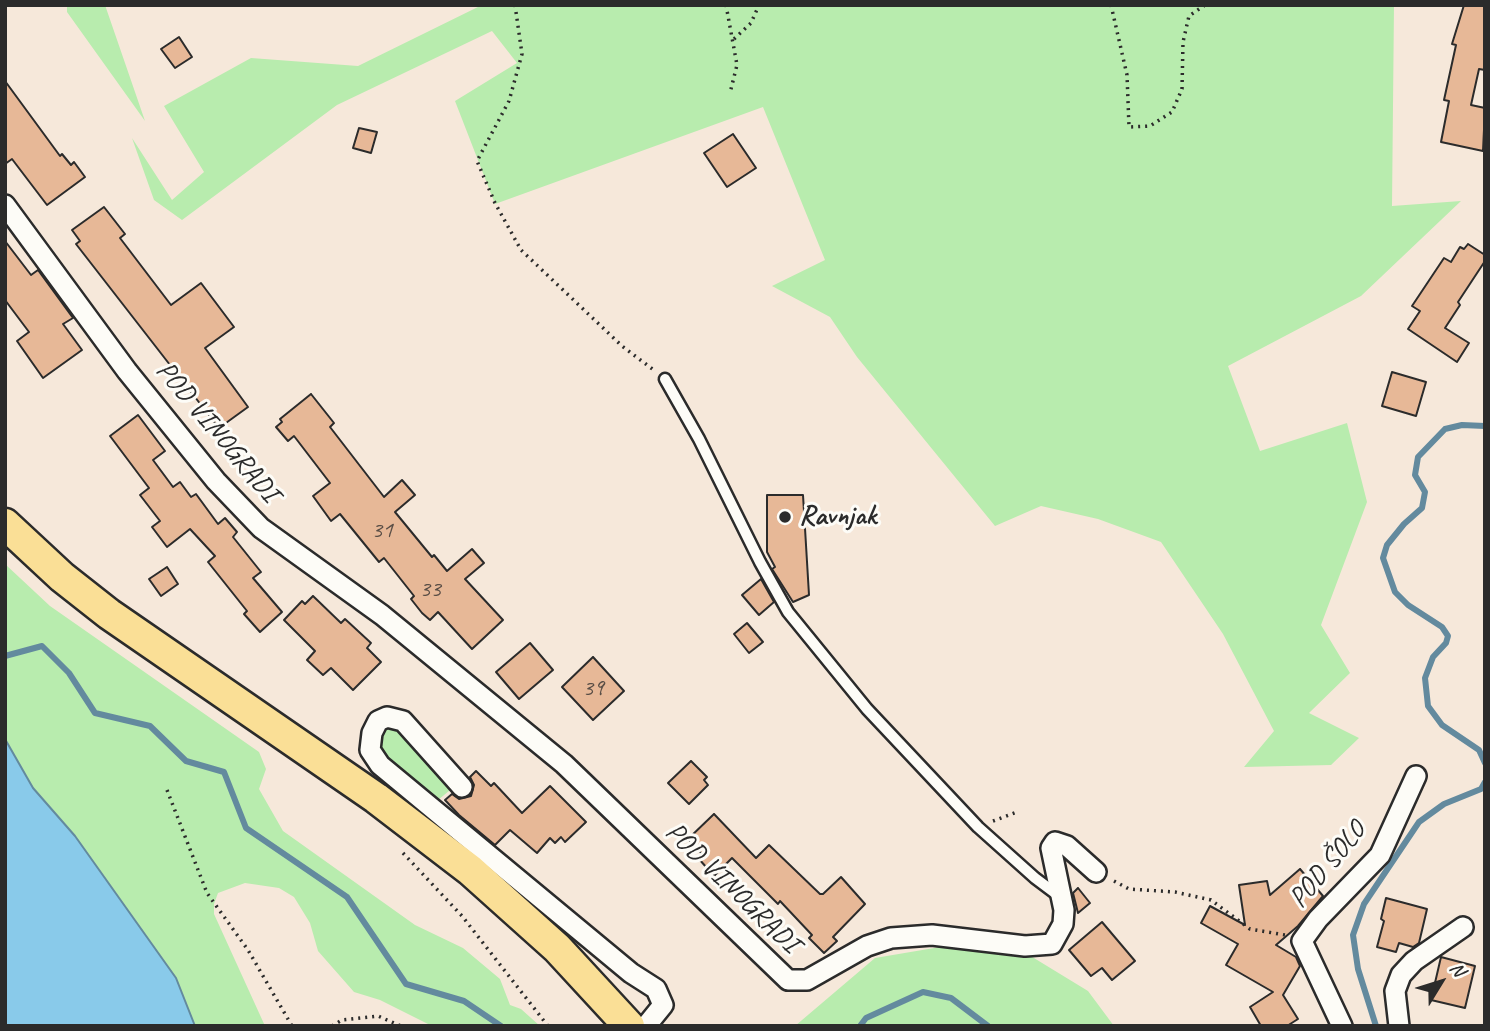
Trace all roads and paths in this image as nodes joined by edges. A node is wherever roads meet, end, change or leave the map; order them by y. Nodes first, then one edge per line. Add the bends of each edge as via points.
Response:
1 (515, 5) edge
2 (726, 5) edge
3 (759, 5) edge
4 (1111, 5) edge
5 (1205, 5) edge
6 (734, 39) junction
7 (730, 93) dead end
8 (5, 205) edge
9 (665, 379) joint
10 (5, 524) edge
11 (1416, 776) dead end
12 (462, 787) dead end
13 (167, 790) dead end
14 (1017, 812) dead end
15 (978, 827) junction
16 (396, 846) dead end
17 (1096, 872) joint
18 (1059, 896) junction
19 (1463, 927) dead end
20 (1302, 942) junction
21 (292, 1026) edge
22 (332, 1026) edge
23 (401, 1026) edge
24 (548, 1026) edge
25 (629, 1026) edge
26 (646, 1026) edge
27 (1342, 1026) edge
28 (1399, 1026) edge

1 - 9 path via 522,54 509,100 477,161 522,250 622,346
2 - 6 path
3 - 6 path via 751,23
4 - 5 path via 1127,75 1129,127 1150,126 1172,112 1182,89 1189,16
6 - 7 path via 737,65
8 - 18 street, POD VINOGRADI via 127,370 216,481 261,528 382,615 564,764 788,980 807,980 867,946 904,936 1052,944 1063,924
9 - 15 lane via 788,612 867,709
10 - 25 main road via 109,614 366,791 470,870 557,948
11 - 20 street, POD ŠOLO via 1380,855
12 - 26 street via 403,721 387,717 378,721 370,750 380,765 656,989 663,1005
13 - 21 path via 207,894 248,950
14 - 15 path
15 - 18 lane
16 - 24 path via 462,916
17 - 18 street via 1067,846 1055,842 1051,848
17 - 20 path via 1129,889 1211,900 1250,929
19 - 28 street via 1401,975 1395,991
20 - 27 street, POD ŠOLO
22 - 23 path via 342,1020 378,1016

